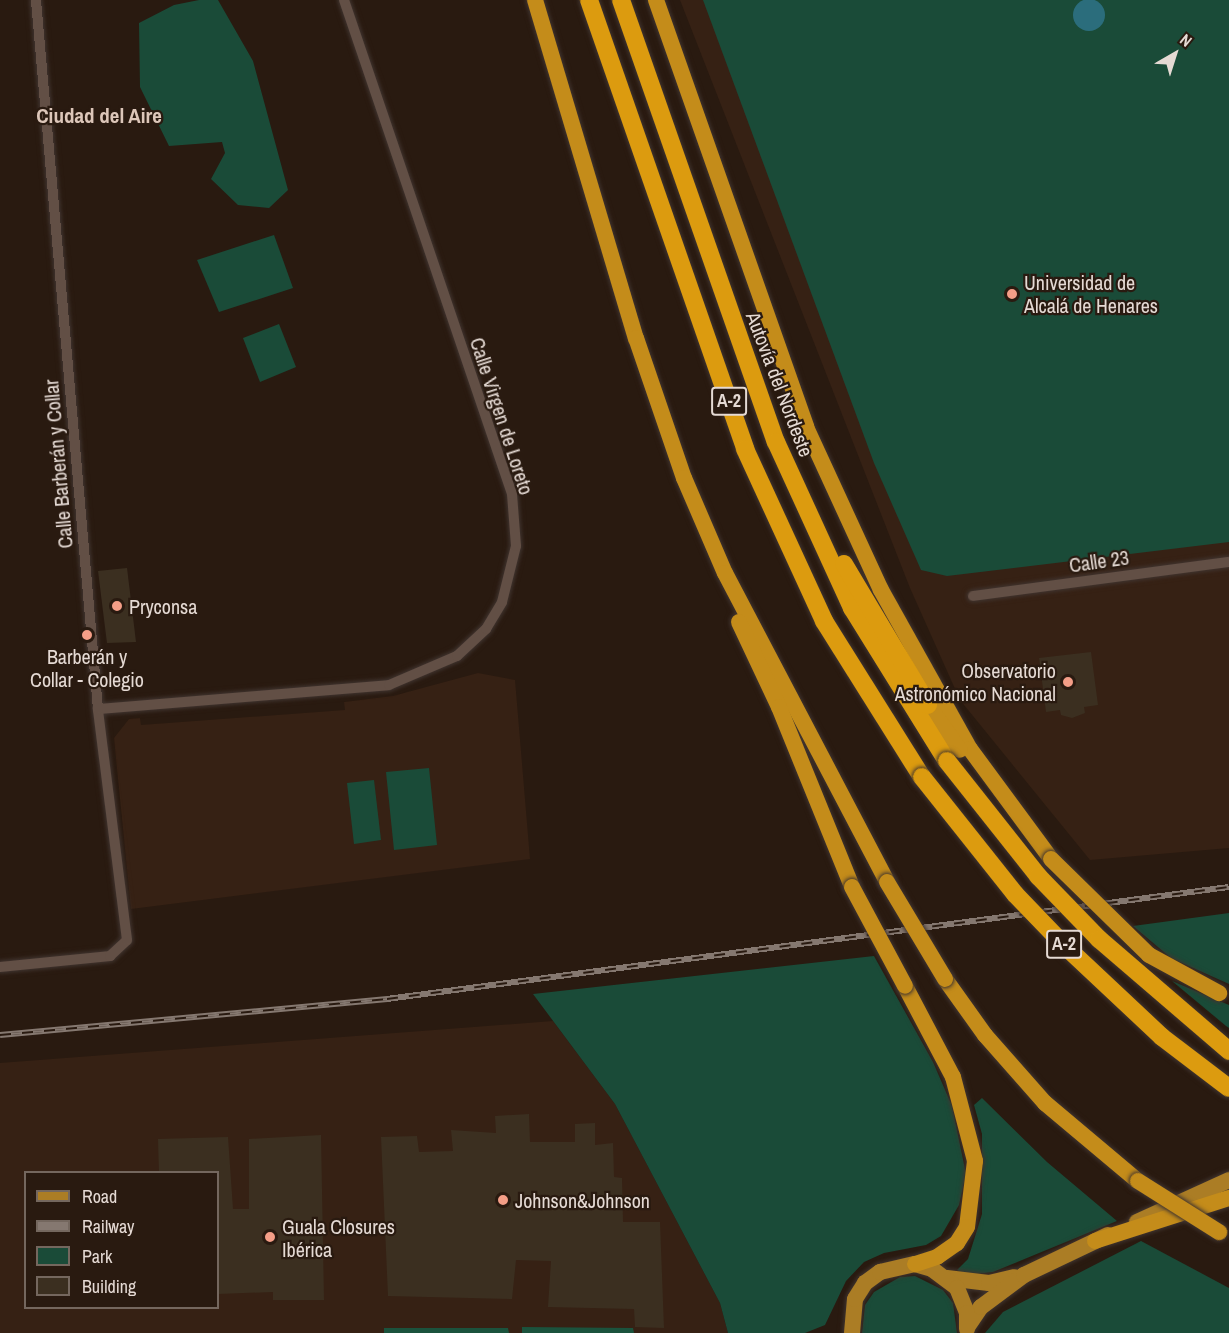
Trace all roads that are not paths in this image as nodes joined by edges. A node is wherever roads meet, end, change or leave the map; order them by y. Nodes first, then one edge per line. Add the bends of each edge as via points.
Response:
1 (36, 0) edge
2 (344, 0) edge
3 (535, 0) edge
4 (589, 0) edge
5 (621, 0) edge
6 (656, 0) edge
7 (776, 442) junction
8 (684, 478) junction
9 (1229, 562) edge
10 (974, 596) dead end
11 (928, 705) joint
12 (98, 709) junction
13 (960, 754) junction
14 (0, 967) edge
15 (1224, 995) edge
16 (1229, 1050) edge
17 (1229, 1088) edge
18 (1229, 1180) edge
19 (1229, 1198) edge
20 (1224, 1234) edge
21 (1095, 1241) junction
22 (915, 1264) junction
23 (1024, 1275) junction
24 (947, 1278) junction
25 (851, 1325) edge
26 (967, 1330) edge
27 (839, 1333) edge

1 - 12 street, Calle Barberán y Collar
2 - 12 street, Calle Virgen de Loreto via 512,494 516,546 502,602 486,629 457,656 389,685
3 - 8 highway via 636,338
4 - 17 highway, A-2, bridge via 745,449 824,621 922,777 1015,894 1162,1037
5 - 7 highway, Autovía del Nordeste / A-2
6 - 13 highway via 806,427
7 - 11 highway
7 - 13 highway, Autovía del Nordeste / A-2 via 852,608
8 - 20 highway, bridge via 725,573 887,882 984,1035 1045,1103 1138,1181
8 - 22 highway, bridge via 702,543 779,707 852,887 953,1077 975,1161 972,1209 966,1227 950,1248
9 - 10 street, Calle 23
11 - 13 highway
12 - 14 street, Calle Barberán y Collar via 127,924 124,946 110,956
13 - 15 highway, bridge via 1051,859 1149,955
13 - 16 highway, A-2, bridge via 1038,876 1099,939
18 - 21 main road
19 - 21 highway
21 - 23 main road
22 - 24 main road
22 - 25 main road via 879,1272 865,1283
23 - 24 main road via 989,1282
23 - 26 main road via 981,1307
24 - 26 main road via 963,1300
25 - 27 main road

